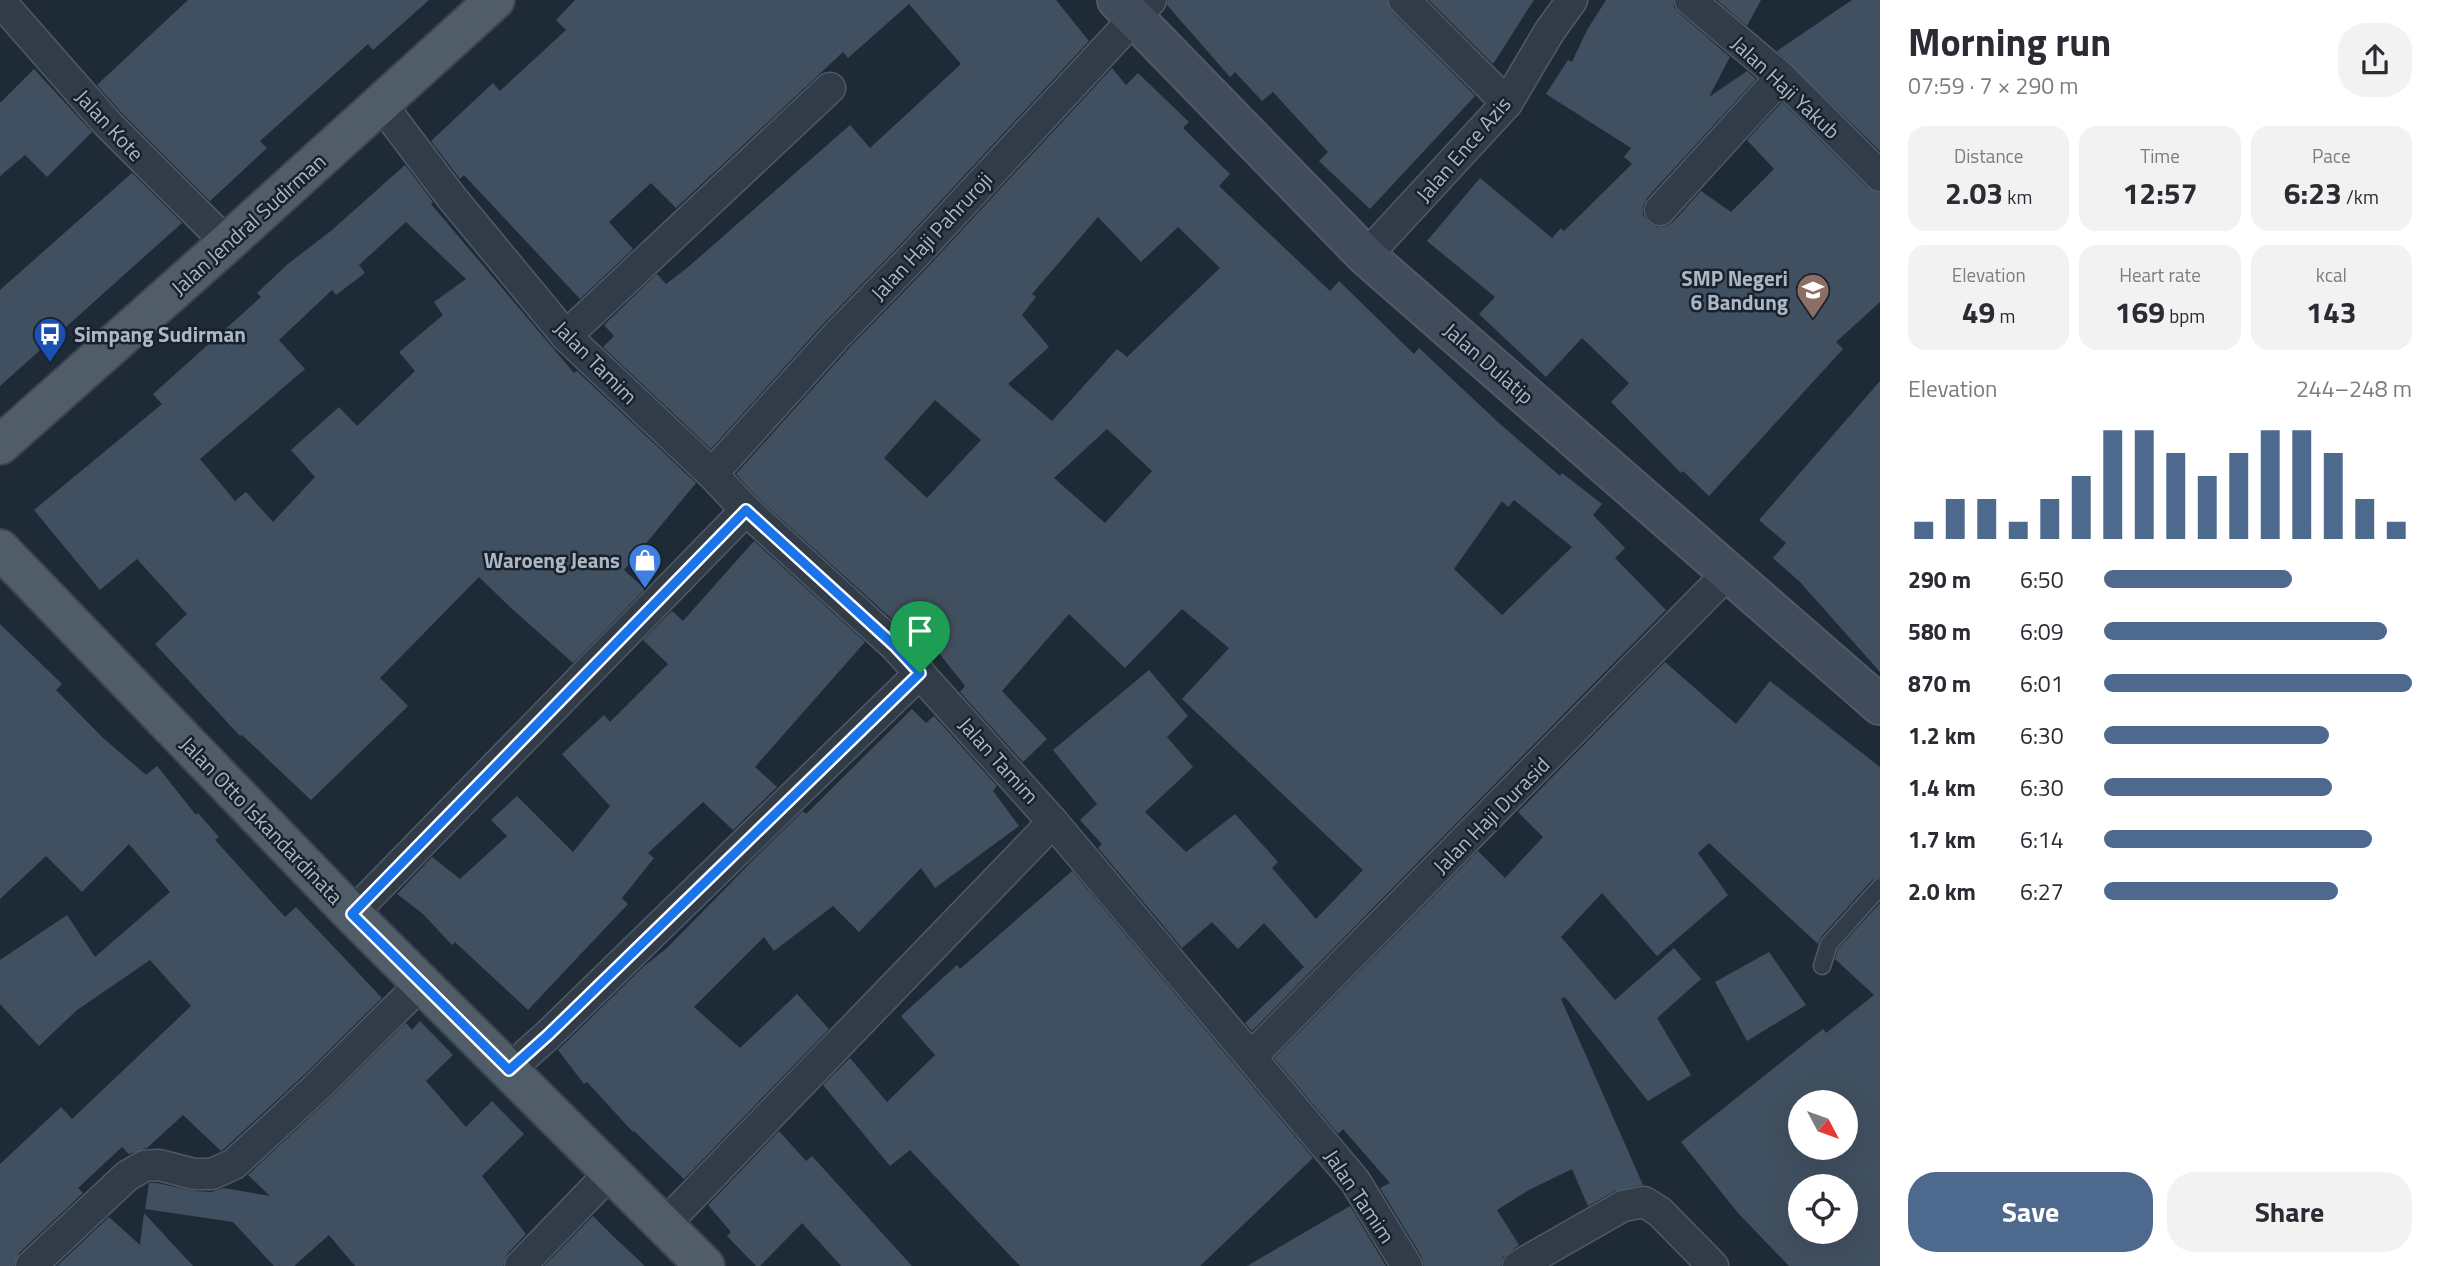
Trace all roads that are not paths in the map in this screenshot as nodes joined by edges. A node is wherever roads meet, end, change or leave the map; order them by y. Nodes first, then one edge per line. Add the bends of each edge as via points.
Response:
1 (495, 0) edge
2 (1404, 0) edge
3 (1572, 0) edge
4 (1690, 0) edge
5 (0, 1) edge
6 (1134, 6) edge
7 (1781, 77) junction
8 (830, 88) dead end
9 (1507, 103) junction
10 (382, 104) junction
11 (1880, 176) edge
12 (1660, 210) dead end
13 (228, 243) junction
14 (1366, 256) junction
15 (566, 336) junction
16 (0, 445) edge
17 (712, 474) junction
18 (746, 510) junction
19 (0, 549) edge
20 (1729, 572) junction
21 (920, 673) junction
22 (1880, 705) edge
23 (1053, 821) junction
24 (1880, 887) edge
25 (352, 914) junction
26 (1822, 966) dead end
27 (422, 983) junction
28 (1251, 1057) junction
29 (509, 1070) junction
30 (611, 1172) junction
31 (664, 1225) junction
32 (31, 1266) edge
33 (520, 1266) edge
34 (705, 1266) edge
35 (1407, 1266) edge
36 (1518, 1266) edge
37 (1713, 1266) edge

1 - 10 main road, Jalan Jendral Sudirman
2 - 9 street
3 - 9 street, Jalan Ence Azis
4 - 7 street, Jalan Haji Yakub
5 - 13 street, Jalan Kote via 108,124
6 - 14 street, Jalan Dulatip
6 - 17 street, Jalan Haji Pahruroji via 912,258
7 - 11 street, Jalan Haji Yakub
7 - 12 street
8 - 15 street
9 - 14 street, Jalan Ence Azis
10 - 13 main road, Jalan Jendral Sudirman
10 - 15 street, Jalan Tamim via 452,198
13 - 16 main road, Jalan Jendral Sudirman
14 - 20 street, Jalan Dulatip
15 - 17 street, Jalan Tamim
17 - 18 street, Jalan Tamim
18 - 21 street, Jalan Tamim
18 - 25 street
19 - 25 main road, Jalan Otto Iskandardinata
20 - 22 street, Jalan Dulatip
20 - 28 street, Jalan Haji Durasid
21 - 23 street, Jalan Tamim
21 - 29 street
23 - 28 street, Jalan Tamim
23 - 31 street
24 - 26 lane via 1829,944
25 - 27 main road, Jalan Otto Iskandardinata
27 - 29 main road, Jalan Otto Iskandardinata
27 - 32 street via 234,1164 212,1174 144,1166
28 - 35 street, Jalan Tamim via 1355,1181
29 - 30 main road, Jalan Otto Iskandardinata
30 - 31 main road, Jalan Otto Iskandardinata
30 - 33 street
31 - 34 main road, Jalan Otto Iskandardinata
36 - 37 street via 1623,1206 1644,1202 1660,1212

